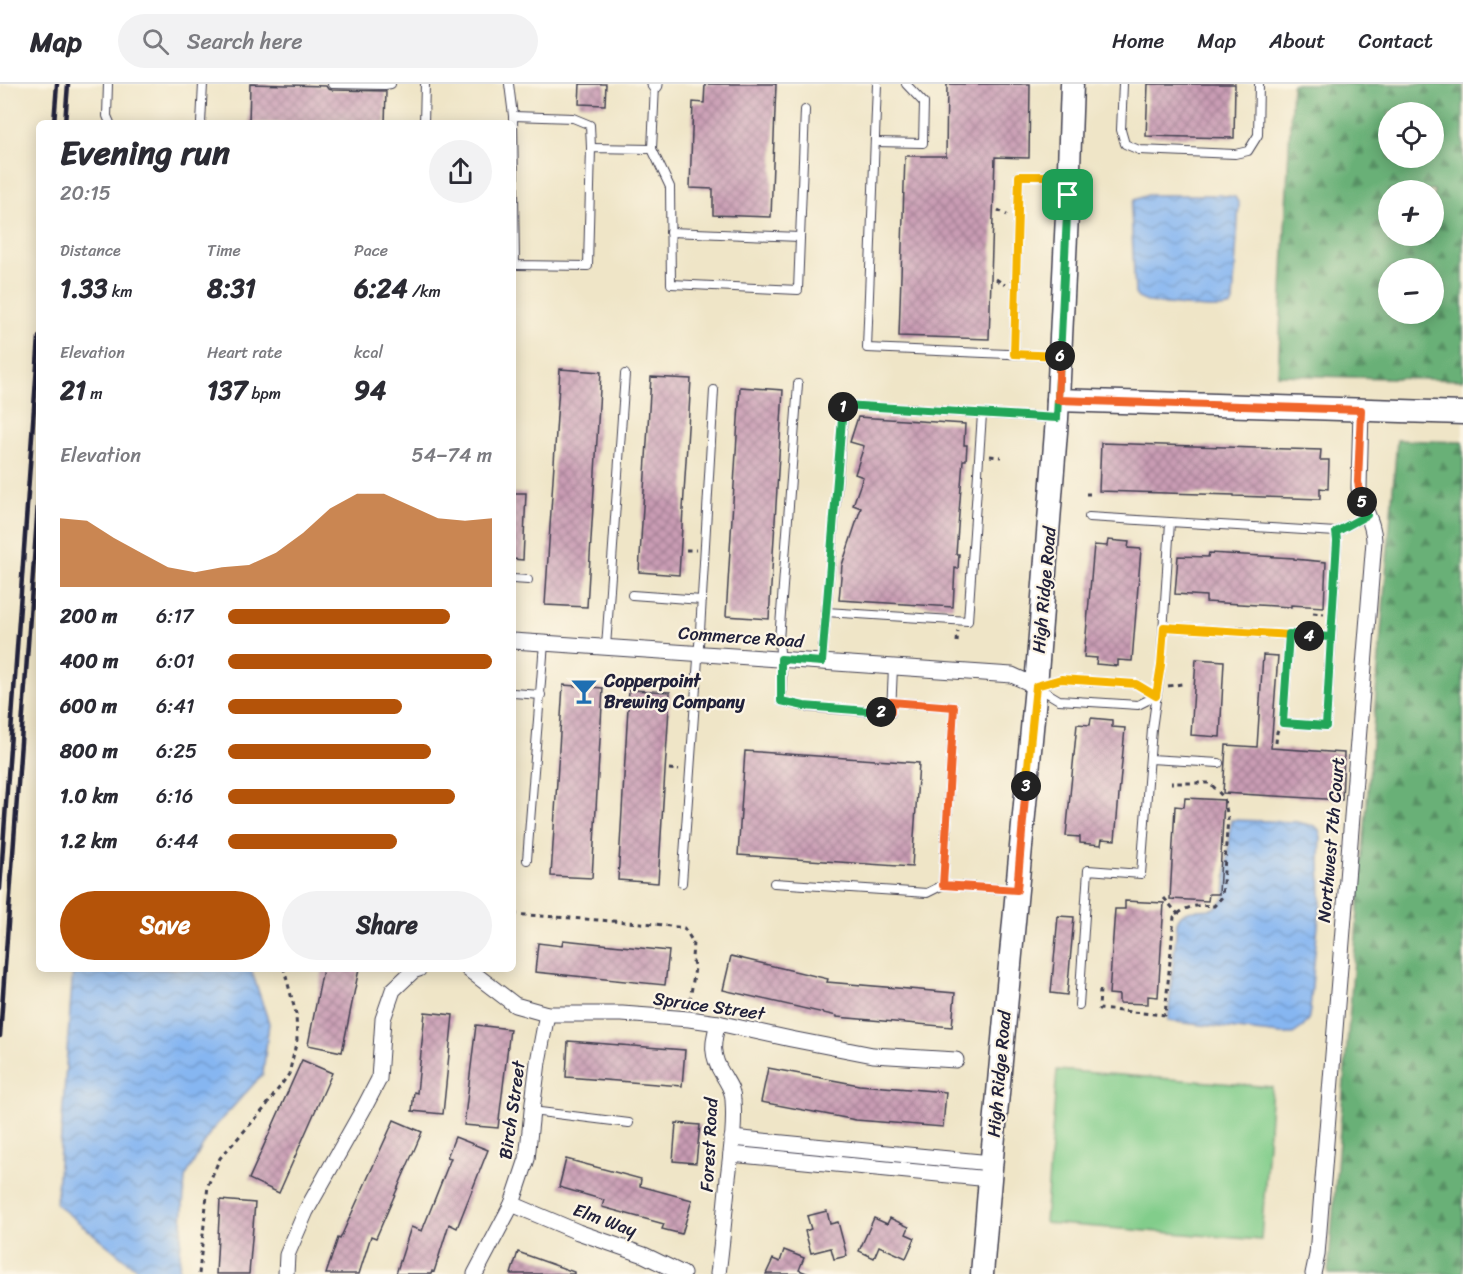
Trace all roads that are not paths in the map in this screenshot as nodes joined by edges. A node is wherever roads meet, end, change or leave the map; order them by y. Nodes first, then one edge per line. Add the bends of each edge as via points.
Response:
1 (108, 84) edge
2 (203, 84) edge
3 (332, 84) edge
4 (391, 84) edge
5 (425, 84) edge
6 (509, 84) edge
7 (877, 84) edge
8 (906, 84) edge
9 (1072, 84) edge
10 (1123, 84) edge
11 (1259, 84) edge
12 (655, 85) edge
13 (805, 110) dead end
14 (513, 117) junction
15 (109, 120) edge
16 (201, 120) edge
17 (424, 120) edge
18 (513, 120) edge
19 (875, 142) junction
20 (591, 148) junction
21 (652, 149) junction
22 (1068, 176) junction
23 (670, 232) junction
24 (800, 237) junction
25 (516, 265) edge
26 (1014, 354) junction
27 (1060, 356) junction
28 (625, 374) dead end
29 (798, 384) dead end
30 (714, 390) dead end
31 (1058, 409) junction
32 (1361, 410) junction
33 (1463, 413) edge
34 (982, 414) junction
35 (1367, 515) junction
36 (1089, 517) dead end
37 (1170, 522) junction
38 (1336, 532) junction
39 (516, 579) edge
40 (528, 580) dead end
41 (632, 596) dead end
42 (702, 600) junction
43 (826, 612) junction
44 (1164, 627) junction
45 (1289, 634) junction
46 (1331, 637) junction
47 (516, 641) edge
48 (544, 643) junction
49 (606, 647) junction
50 (698, 654) junction
51 (781, 659) junction
52 (822, 662) junction
53 (893, 667) junction
54 (1036, 686) junction
55 (516, 693) edge
56 (540, 695) junction
57 (1156, 696) junction
58 (891, 702) junction
59 (1150, 759) junction
60 (1219, 763) dead end
61 (527, 860) dead end
62 (682, 883) dead end
63 (774, 883) dead end
64 (943, 885) junction
65 (1017, 890) junction
66 (412, 972) edge
67 (472, 972) edge
68 (1079, 1005) dead end
69 (547, 1014) junction
70 (718, 1023) junction
71 (956, 1060) dead end
72 (532, 1111) junction
73 (628, 1123) dead end
74 (732, 1138) junction
75 (850, 1149) junction
76 (731, 1154) junction
77 (848, 1165) junction
78 (990, 1171) junction
79 (512, 1204) junction
80 (286, 1274) edge
81 (475, 1274) edge
82 (683, 1274) edge
83 (718, 1274) edge
84 (982, 1274) edge
85 (1313, 1274) edge

1 - 15 lane
2 - 16 lane
3 - 4 lane
5 - 17 lane
6 - 14 lane
7 - 19 lane
8 - 19 lane via 924,103 923,143
9 - 22 street, High Ridge Road
10 - 11 lane via 1121,130 1125,144 1139,150 1235,154 1248,151 1258,135
12 - 21 lane
13 - 24 lane
14 - 18 lane
14 - 20 lane via 573,118 590,125
19 - 26 lane via 867,348
20 - 21 lane
20 - 25 lane via 588,266
21 - 23 lane via 670,188
22 - 26 lane via 1019,176
22 - 27 street, High Ridge Road
23 - 24 lane
23 - 24 lane via 671,284 798,290
26 - 27 lane
27 - 31 street, High Ridge Road
28 - 49 lane
29 - 51 lane via 779,640
30 - 42 lane
31 - 32 street
31 - 34 lane
31 - 54 street, High Ridge Road
32 - 33 street
32 - 35 street, Northwest 7th Court via 1359,488
34 - 43 lane via 844,405
34 - 43 lane via 968,621
35 - 38 lane
35 - 85 street, Northwest 7th Court via 1374,541
36 - 37 lane
37 - 38 lane
37 - 44 lane
38 - 46 lane
39 - 40 lane
41 - 42 lane
42 - 50 lane
43 - 52 lane
44 - 45 lane
44 - 57 lane
45 - 46 lane
45 - 46 lane via 1283,723 1326,726
47 - 48 street, Commerce Road
48 - 49 street, Commerce Road
48 - 56 lane
49 - 50 street, Commerce Road
50 - 51 street, Commerce Road
50 - 62 lane
51 - 52 street, Commerce Road
51 - 58 lane via 781,701 891,712
52 - 53 street, Commerce Road
53 - 54 street, Commerce Road via 1012,675
53 - 58 lane
54 - 57 lane via 1061,679 1136,684
54 - 57 lane via 1059,700 1138,705
54 - 65 street, High Ridge Road
55 - 56 lane
56 - 61 lane
57 - 59 lane
58 - 64 lane via 954,707
59 - 60 lane
59 - 68 lane via 1141,874 1088,870
63 - 64 lane via 927,893
64 - 65 lane
65 - 78 street, High Ridge Road
66 - 80 street via 393,990 383,1018 378,1079 306,1211 287,1255
67 - 69 street, Spruce Street via 515,1005
69 - 70 street, Spruce Street via 621,1014
69 - 72 street, Birch Street
70 - 71 street, Spruce Street via 873,1055
70 - 74 street, Forest Road via 713,1053 733,1098
72 - 73 lane
72 - 79 street, Birch Street via 527,1159
74 - 75 street
74 - 76 street, Forest Road
75 - 77 street
75 - 78 street
76 - 77 street
76 - 83 street, Forest Road
77 - 78 street
78 - 84 street, High Ridge Road
79 - 81 street, Birch Street
79 - 82 street, Elm Way

